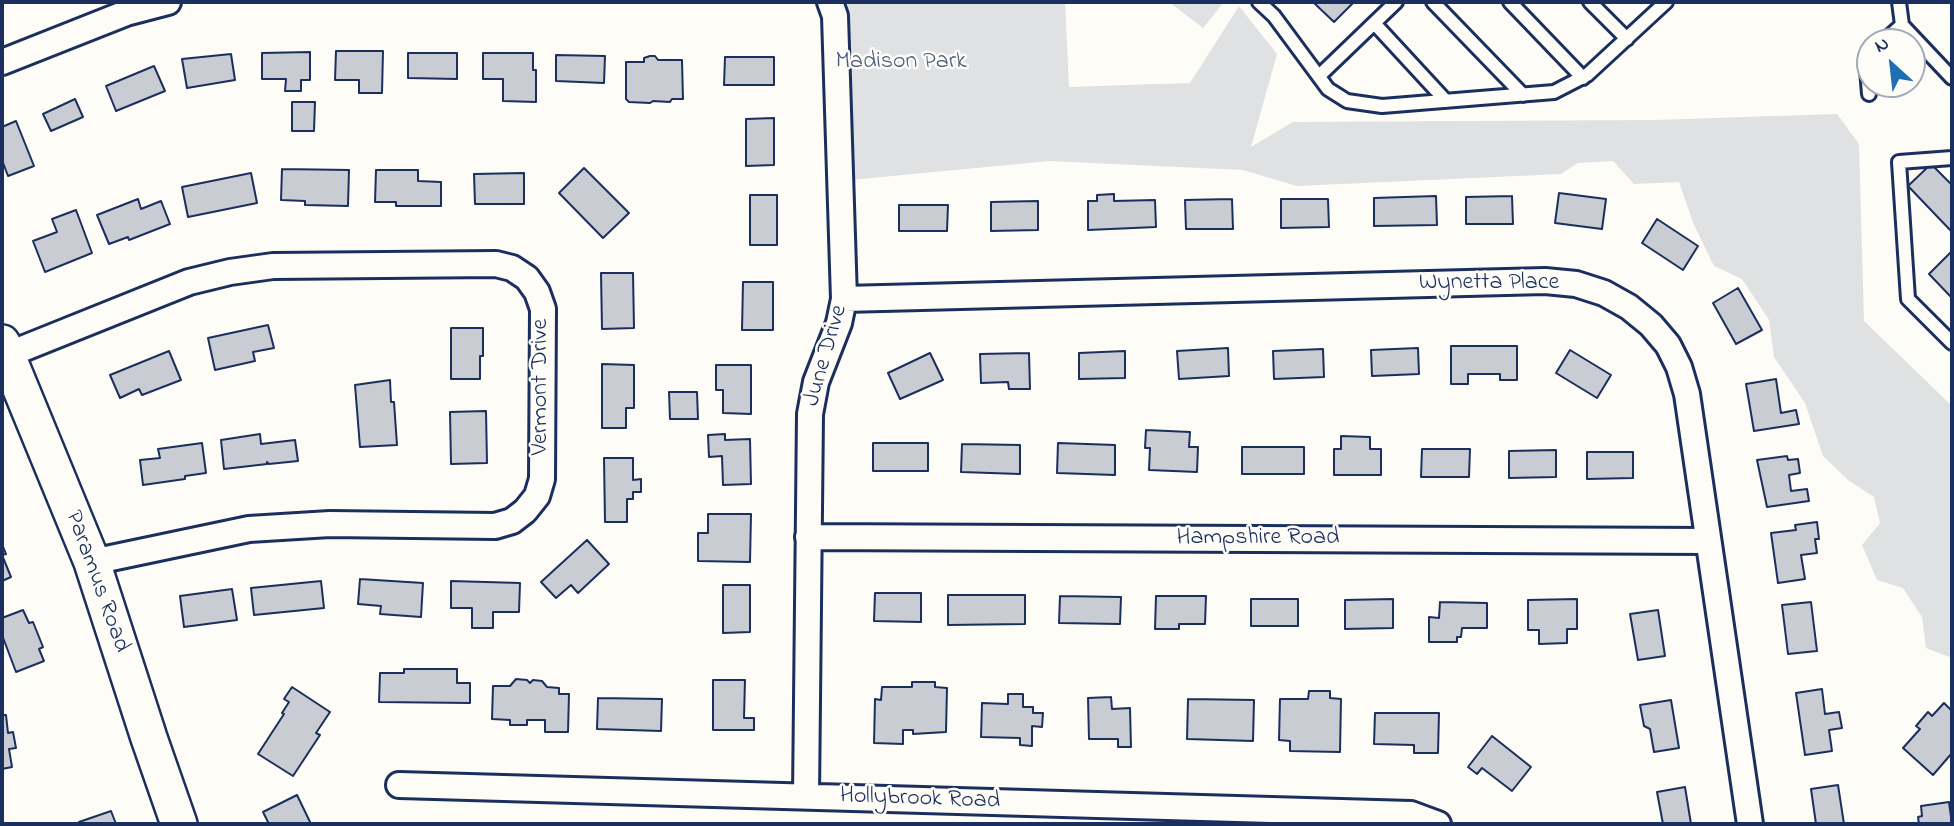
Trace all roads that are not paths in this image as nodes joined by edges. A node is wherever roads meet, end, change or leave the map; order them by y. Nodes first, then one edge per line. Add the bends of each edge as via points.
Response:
1 (168, 2) edge
2 (830, 2) edge
3 (1259, 2) edge
4 (1396, 2) edge
5 (1433, 2) edge
6 (1510, 2) edge
7 (1590, 2) edge
8 (1666, 2) edge
9 (1899, 2) edge
10 (1374, 23) junction
11 (1902, 25) junction
12 (1899, 28) edge
13 (1627, 39) junction
14 (2, 62) edge
15 (1319, 76) junction
16 (1583, 78) junction
17 (1952, 78) edge
18 (1523, 95) junction
19 (1446, 101) junction
20 (1952, 158) edge
21 (844, 299) junction
22 (1952, 343) edge
23 (3, 352) edge
24 (808, 537) junction
25 (1707, 541) junction
26 (92, 562) junction
27 (399, 785) dead end
28 (806, 796) junction
29 (179, 824) edge
30 (1438, 824) edge
31 (1750, 824) edge

1 - 14 street via 126,13
2 - 21 street, June Drive via 835,16
3 - 15 lane via 1275,16
4 - 10 lane
5 - 18 lane
6 - 16 lane
7 - 13 lane
8 - 13 lane
9 - 11 lane
10 - 15 lane
10 - 19 lane
11 - 12 lane
11 - 17 lane
13 - 16 lane
15 - 19 lane via 1328,89 1347,101 1382,106
16 - 18 lane via 1554,92
18 - 19 lane
20 - 22 lane via 1899,162 1908,299
21 - 24 street, June Drive via 810,414
21 - 25 street, Wynetta Place via 1545,281 1576,284 1629,307 1668,345 1687,394
23 - 26 main road, Paramus Road
23 - 26 street, Vermont Drive via 189,282 262,268 496,264 527,278 537,292 543,309 542,479 537,496 512,520 495,526 250,528
24 - 25 street, Hampshire Road
24 - 28 street, June Drive
25 - 31 street, Wynetta Place
26 - 29 main road, Paramus Road
27 - 28 street, Hollybrook Road
28 - 30 street, Hollybrook Road via 1411,814

